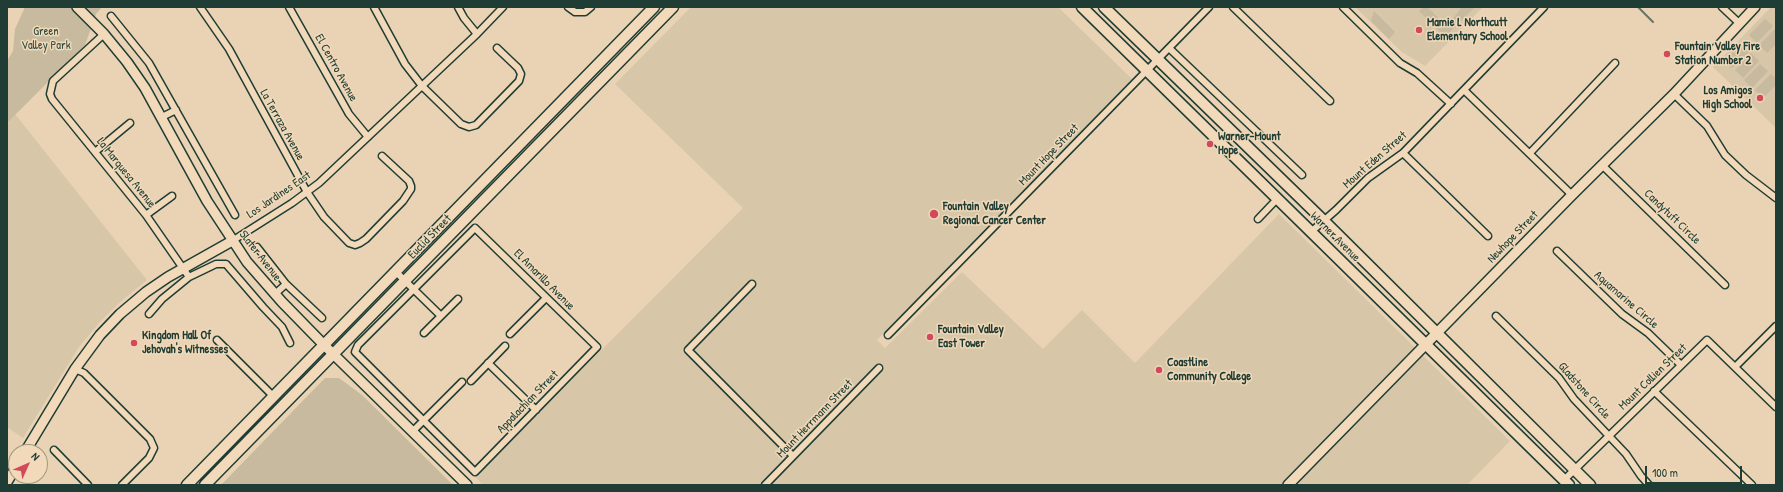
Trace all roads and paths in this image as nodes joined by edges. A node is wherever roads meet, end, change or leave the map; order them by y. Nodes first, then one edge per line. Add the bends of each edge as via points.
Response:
1 (77, 7) edge
2 (200, 7) edge
3 (289, 7) edge
4 (374, 7) edge
5 (458, 7) edge
6 (503, 7) edge
7 (568, 7) edge
8 (591, 7) edge
9 (654, 7) edge
10 (673, 7) edge
11 (1082, 7) edge
12 (1104, 7) edge
13 (1209, 7) edge
14 (1233, 7) edge
15 (1343, 7) edge
16 (1544, 7) edge
17 (1722, 7) edge
18 (1755, 7) edge
19 (111, 16) dead end
20 (1739, 23) junction
21 (104, 34) junction
22 (477, 34) junction
23 (496, 48) dead end
24 (1169, 48) junction
25 (1157, 60) junction
26 (1615, 63) dead end
27 (1146, 71) junction
28 (422, 86) junction
29 (1464, 90) junction
30 (1674, 94) junction
31 (1330, 101) dead end
32 (1451, 104) junction
33 (176, 110) junction
34 (162, 117) junction
35 (130, 123) dead end
36 (368, 136) junction
37 (95, 152) junction
38 (1403, 153) junction
39 (1530, 153) junction
40 (382, 156) dead end
41 (1603, 166) junction
42 (1302, 175) dead end
43 (307, 192) junction
44 (1572, 195) junction
45 (172, 196) dead end
46 (468, 198) junction
47 (1278, 198) junction
48 (1776, 198) edge
49 (477, 208) junction
50 (146, 215) junction
51 (235, 215) dead end
52 (1258, 219) dead end
53 (1324, 221) junction
54 (1312, 231) junction
55 (1488, 236) dead end
56 (232, 241) junction
57 (257, 247) dead end
58 (1557, 251) dead end
59 (183, 268) junction
60 (396, 272) junction
61 (189, 277) junction
62 (405, 281) junction
63 (286, 284) junction
64 (752, 284) dead end
65 (1725, 285) dead end
66 (413, 290) junction
67 (275, 294) junction
68 (546, 298) junction
69 (458, 299) dead end
70 (149, 314) dead end
71 (441, 316) junction
72 (1496, 316) dead end
73 (322, 318) dead end
74 (1776, 326) edge
75 (1437, 332) junction
76 (424, 333) dead end
77 (510, 334) dead end
78 (888, 335) dead end
79 (217, 340) dead end
80 (290, 343) dead end
81 (1425, 344) junction
82 (324, 345) junction
83 (505, 346) dead end
84 (597, 347) joint
85 (333, 354) junction
86 (488, 363) junction
87 (1681, 365) junction
88 (75, 368) junction
89 (879, 368) dead end
90 (1736, 368) junction
91 (471, 381) dead end
92 (462, 382) dead end
93 (1654, 391) junction
94 (274, 396) junction
95 (1776, 407) edge
96 (536, 410) junction
97 (424, 421) junction
98 (414, 432) junction
99 (1609, 435) junction
100 (30, 444) edge
101 (54, 450) dead end
102 (220, 451) junction
103 (793, 456) junction
104 (230, 460) junction
105 (1576, 469) junction
106 (1566, 482) edge
107 (88, 485) edge
108 (122, 485) edge
109 (187, 485) edge
110 (205, 485) edge
111 (467, 485) edge
112 (766, 485) edge
113 (1288, 485) edge
114 (1590, 485) edge
115 (1649, 485) edge
116 (1752, 485) edge

1 - 21 street, Slater Avenue
2 - 43 street, La Terraza Avenue via 229,49
3 - 36 street, El Centro Avenue via 349,114
4 - 28 street via 405,64
5 - 22 street
6 - 22 street, Los Jardines East
7 - 8 street via 575,12 585,12
9 - 46 main road, Euclid Street
10 - 49 main road, Euclid Street
11 - 27 main road, Warner Avenue
12 - 25 main road, Warner Avenue
13 - 24 street, Mount Hope Street
14 - 31 street
15 - 32 street via 1400,63 1418,73
16 - 29 street, Mount Eden Street
17 - 20 street
18 - 20 street, Newhope Street
19 - 33 street, Slater Avenue via 149,63
20 - 30 street, Newhope Street
21 - 34 street, Slater Avenue via 127,62
21 - 37 street, La Marquesa Avenue via 53,81 50,94
22 - 28 street, Los Jardines East
23 - 28 street via 521,74 519,81 476,125 469,127 461,124
24 - 25 street, Mount Hope Street
24 - 42 street
25 - 27 street, Mount Hope Street
25 - 53 main road, Warner Avenue
26 - 39 street
27 - 47 main road, Warner Avenue
27 - 78 street, Mount Hope Street
28 - 36 street, Los Jardines East
29 - 32 street, Mount Eden Street
29 - 39 street
30 - 41 street, Newhope Street
30 - 48 street via 1707,126 1725,155
32 - 38 street, Mount Eden Street
33 - 34 street
33 - 51 street, Slater Avenue
34 - 56 street, Slater Avenue
35 - 37 street
36 - 43 street, Los Jardines East
37 - 50 street, La Marquesa Avenue
38 - 53 street, Mount Eden Street via 1368,178
38 - 55 street
39 - 44 street
40 - 43 street, La Terraza Avenue via 412,186 403,201 366,239 355,245 349,244 339,234
41 - 44 street, Newhope Street
41 - 65 street, Candytuft Circle
43 - 56 street, Los Jardines East
44 - 75 street, Newhope Street
45 - 50 street
46 - 49 street
46 - 60 main road, Euclid Street
47 - 52 street
47 - 54 main road, Warner Avenue
49 - 62 main road, Euclid Street
50 - 59 street, La Marquesa Avenue
53 - 54 street, Mount Eden Street
53 - 75 main road, Warner Avenue
54 - 81 main road, Warner Avenue
56 - 59 street, Los Jardines East
56 - 67 street, Slater Avenue
57 - 63 street
58 - 87 street, Aquamarine Circle via 1622,314 1648,333
59 - 61 street, La Marquesa Avenue
59 - 88 street, Los Jardines East via 146,292 120,314
60 - 62 street
60 - 82 main road, Euclid Street
61 - 70 street via 162,299
61 - 80 street via 216,264 226,264 282,327
62 - 66 street
62 - 85 main road, Euclid Street
63 - 67 street
63 - 73 street
64 - 103 street via 688,350
66 - 68 street, El Amarillo Avenue via 475,228
66 - 71 street
66 - 97 street via 358,345 355,352
67 - 82 street, Slater Avenue
68 - 77 street
68 - 84 street, El Amarillo Avenue
69 - 71 street
71 - 76 street
72 - 99 street, Gladstone Circle via 1559,378 1574,399
74 - 90 street
75 - 81 street, Newhope Street
75 - 105 main road, Warner Avenue
79 - 94 street
81 - 106 main road, Warner Avenue
81 - 113 street, Newhope Street
82 - 85 street, Slater Avenue
82 - 94 main road, Euclid Street
83 - 86 street
84 - 96 street, Appalachian Street
85 - 98 street, Slater Avenue
85 - 104 main road, Euclid Street
86 - 91 street
86 - 96 street
87 - 90 street, Mount Collien Street via 1707,340
87 - 93 street, Mount Collien Street
88 - 100 street, Los Jardines East
88 - 108 street via 84,373 150,439 154,448 149,458
89 - 103 street, Mount Herrmann Street
90 - 95 street
92 - 97 street
93 - 99 street, Mount Collien Street
93 - 116 street
94 - 102 main road, Euclid Street
96 - 97 street, Appalachian Street via 475,472
97 - 98 street
98 - 111 street, Slater Avenue
99 - 105 street, Mount Collien Street
99 - 115 street, Gladstone Circle
101 - 107 street
102 - 104 main road
102 - 109 main road, Euclid Street
103 - 112 street, Mount Herrmann Street
104 - 110 main road, Euclid Street
105 - 106 street, Mount Collien Street
105 - 114 main road, Warner Avenue

